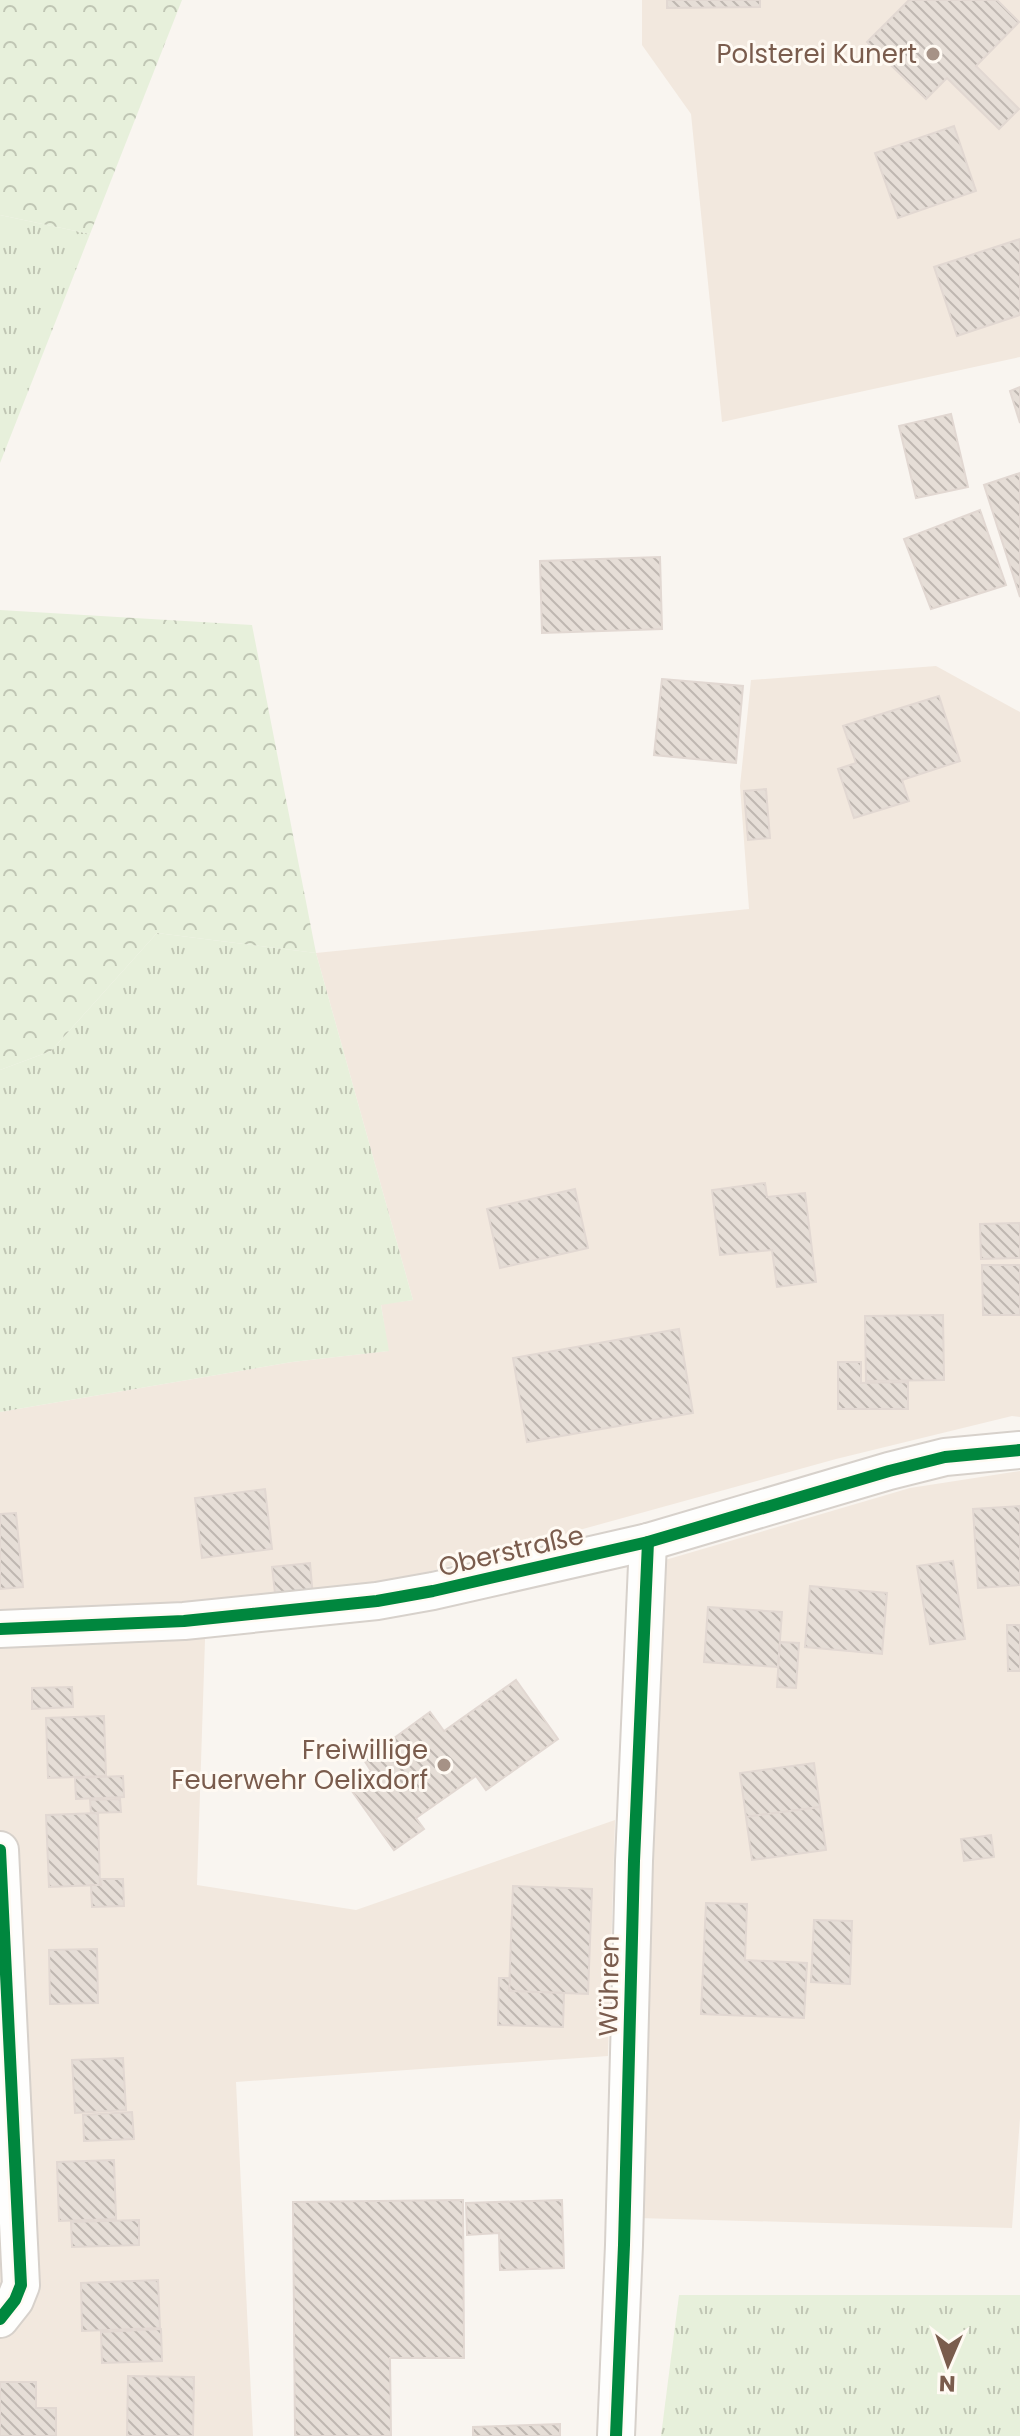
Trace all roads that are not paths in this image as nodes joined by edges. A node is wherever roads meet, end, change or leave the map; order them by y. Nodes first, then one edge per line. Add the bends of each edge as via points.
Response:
1 (1020, 1450) edge
2 (648, 1542) junction
3 (0, 1629) edge
4 (1, 1868) edge
5 (0, 2319) edge
6 (616, 2434) edge

1 - 2 street, Oberstraße via 945,1457
2 - 3 street, Oberstraße via 377,1601 184,1621
2 - 6 street, Wühren
4 - 5 street via 21,2285

